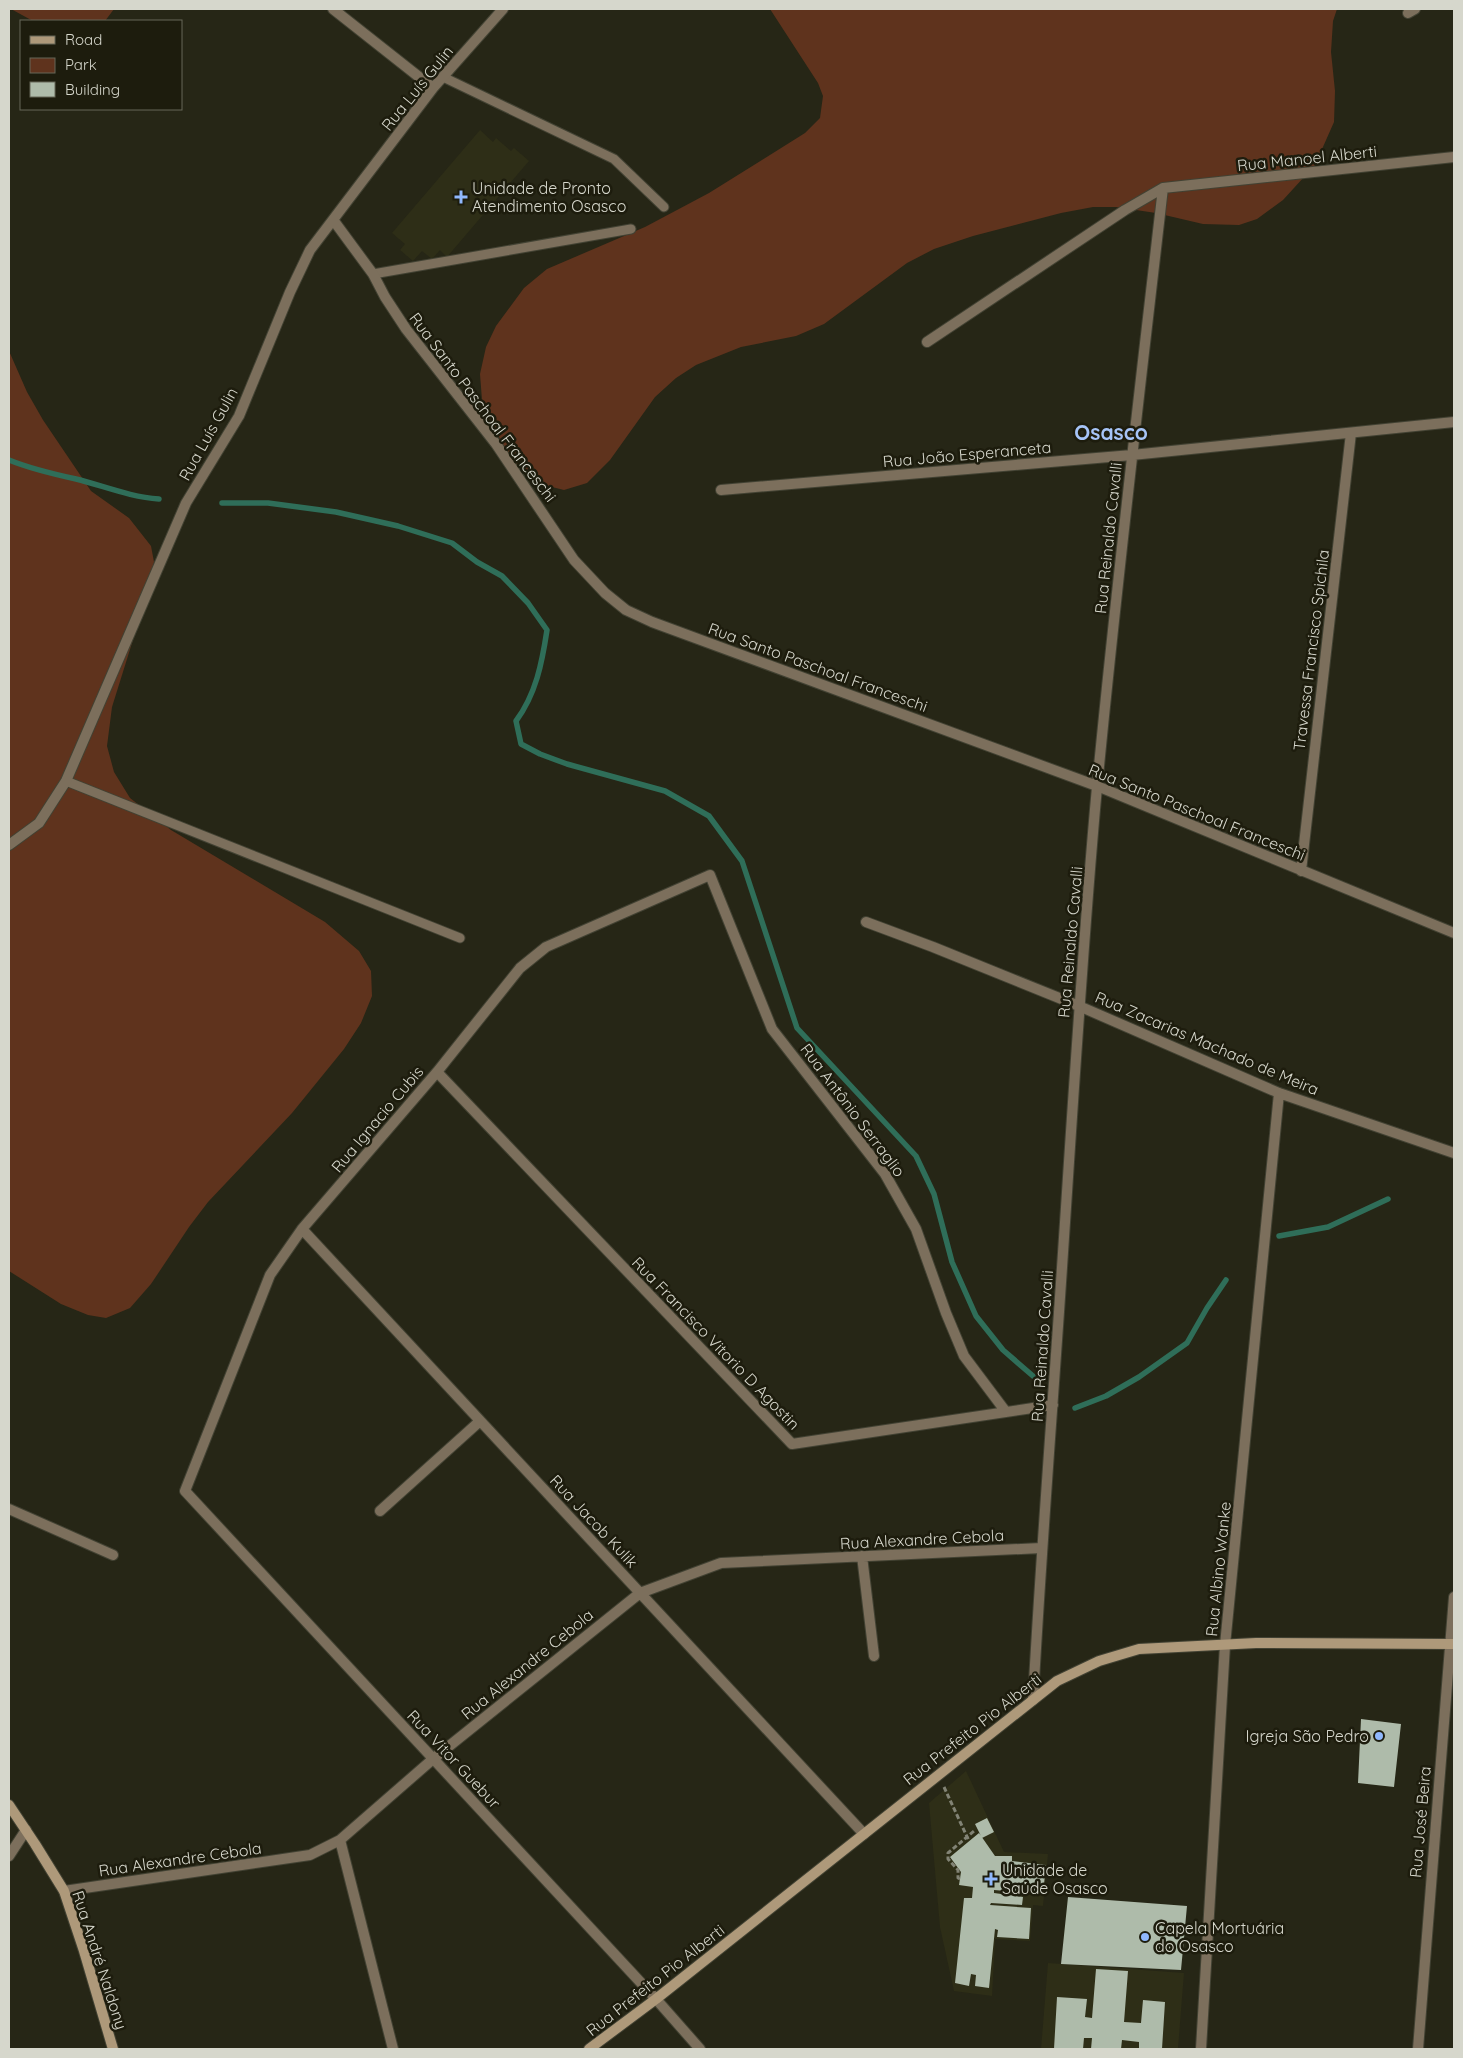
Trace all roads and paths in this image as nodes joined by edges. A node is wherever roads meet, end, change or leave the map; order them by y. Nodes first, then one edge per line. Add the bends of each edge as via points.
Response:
1 (334, 9) edge
2 (503, 9) edge
3 (443, 77) junction
4 (433, 88) junction
5 (1454, 157) edge
6 (1163, 188) junction
7 (664, 208) dead end
8 (334, 221) junction
9 (631, 229) dead end
10 (373, 274) junction
11 (927, 342) dead end
12 (1454, 422) edge
13 (1352, 433) junction
14 (1132, 455) junction
15 (721, 490) dead end
16 (66, 781) junction
17 (1097, 786) junction
18 (9, 845) edge
19 (1301, 871) junction
20 (710, 875) joint
21 (866, 922) dead end
22 (1454, 933) edge
23 (460, 938) dead end
24 (1079, 1006) junction
25 (437, 1072) junction
26 (1279, 1093) junction
27 (1454, 1153) edge
28 (302, 1229) junction
29 (1053, 1405) junction
30 (1006, 1412) junction
31 (480, 1421) junction
32 (185, 1491) joint
33 (9, 1509) edge
34 (380, 1511) dead end
35 (1041, 1548) junction
36 (113, 1555) dead end
37 (862, 1556) junction
38 (640, 1593) junction
39 (1454, 1597) edge
40 (1452, 1644) edge
41 (1225, 1645) junction
42 (874, 1656) dead end
43 (1033, 1700) junction
44 (433, 1759) junction
45 (937, 1776) junction
46 (9, 1805) edge
47 (26, 1830) junction
48 (974, 1831) dead end
49 (864, 1834) junction
50 (968, 1839) junction
51 (340, 1840) junction
52 (9, 1856) edge
53 (960, 1879) dead end
54 (64, 1891) junction
55 (656, 1999) junction
56 (113, 2049) edge
57 (393, 2049) edge
58 (589, 2049) edge
59 (700, 2049) edge
60 (1201, 2049) edge
61 (1418, 2049) edge

1 - 4 street
2 - 3 street, Rua Luís Gulin
3 - 4 street, Rua Luís Gulin
3 - 7 lane via 614,159
4 - 8 street, Rua Luís Gulin
5 - 6 street, Rua Manoel Alberti
6 - 11 street
6 - 14 street, Rua Reinaldo Cavalli
8 - 10 street, Rua Santo Paschoal Franceschi
8 - 16 street, Rua Luís Gulin via 310,250 239,416 186,504
9 - 10 lane
10 - 17 street, Rua Santo Paschoal Franceschi via 406,329 496,444 574,560 626,610
12 - 13 street, Rua João Esperanceta
13 - 14 street, Rua João Esperanceta
13 - 19 street, Travessa Francisco Spichila
14 - 15 street, Rua João Esperanceta
14 - 17 street, Rua Reinaldo Cavalli
16 - 18 street, Rua Luís Gulin via 38,823
16 - 23 lane
17 - 19 street, Rua Santo Paschoal Franceschi
17 - 24 street, Rua Reinaldo Cavalli
19 - 22 street, Rua Santo Paschoal Franceschi
20 - 25 street, Rua Ignacio Cubis via 546,947 520,968
20 - 30 street, Rua Antônio Serraglio via 772,1029 885,1174 916,1229 964,1356
21 - 24 street, Rua Zacarias Machado de Meira
24 - 26 street, Rua Zacarias Machado de Meira
24 - 29 street, Rua Reinaldo Cavalli
25 - 28 street, Rua Ignacio Cubis
25 - 30 street, Rua Francisco Vitorio D Agostin via 792,1444
26 - 27 street, Rua Zacarias Machado de Meira
26 - 41 street, Rua Albino Wanke
28 - 31 street, Rua Jacob Kulik
28 - 32 street, Rua Ignacio Cubis via 270,1275
29 - 30 street, Rua Francisco Vitorio D Agostin
29 - 35 street, Rua Reinaldo Cavalli
31 - 34 street
31 - 38 street, Rua Jacob Kulik
32 - 44 street, Rua Vitor Guebur
33 - 36 street
35 - 37 street, Rua Alexandre Cebola
35 - 43 street, Rua Reinaldo Cavalli
37 - 38 street, Rua Alexandre Cebola via 720,1563
37 - 42 street
38 - 44 street, Rua Alexandre Cebola
38 - 49 street, Rua Jacob Kulik
39 - 40 street, Rua José Beira
40 - 41 main road, Rua Prefeito Pio Alberti
40 - 61 street, Rua José Beira
41 - 43 main road, Rua Prefeito Pio Alberti via 1140,1650 1098,1660 1057,1681
41 - 60 street, Rua Albino Wanke
43 - 45 main road, Rua Prefeito Pio Alberti
44 - 51 street, Rua Alexandre Cebola
44 - 55 street, Rua Vitor Guebur
45 - 49 main road, Rua Prefeito Pio Alberti
45 - 50 path
46 - 47 main road, Rua André Naldony
47 - 52 street
47 - 54 main road, Rua André Naldony
48 - 50 path
49 - 55 main road, Rua Prefeito Pio Alberti
50 - 53 path via 948,1853
51 - 54 street, Rua Alexandre Cebola via 310,1855
51 - 57 street
54 - 56 main road, Rua André Naldony
55 - 58 main road, Rua Prefeito Pio Alberti
55 - 59 street, Rua Vitor Guebur

